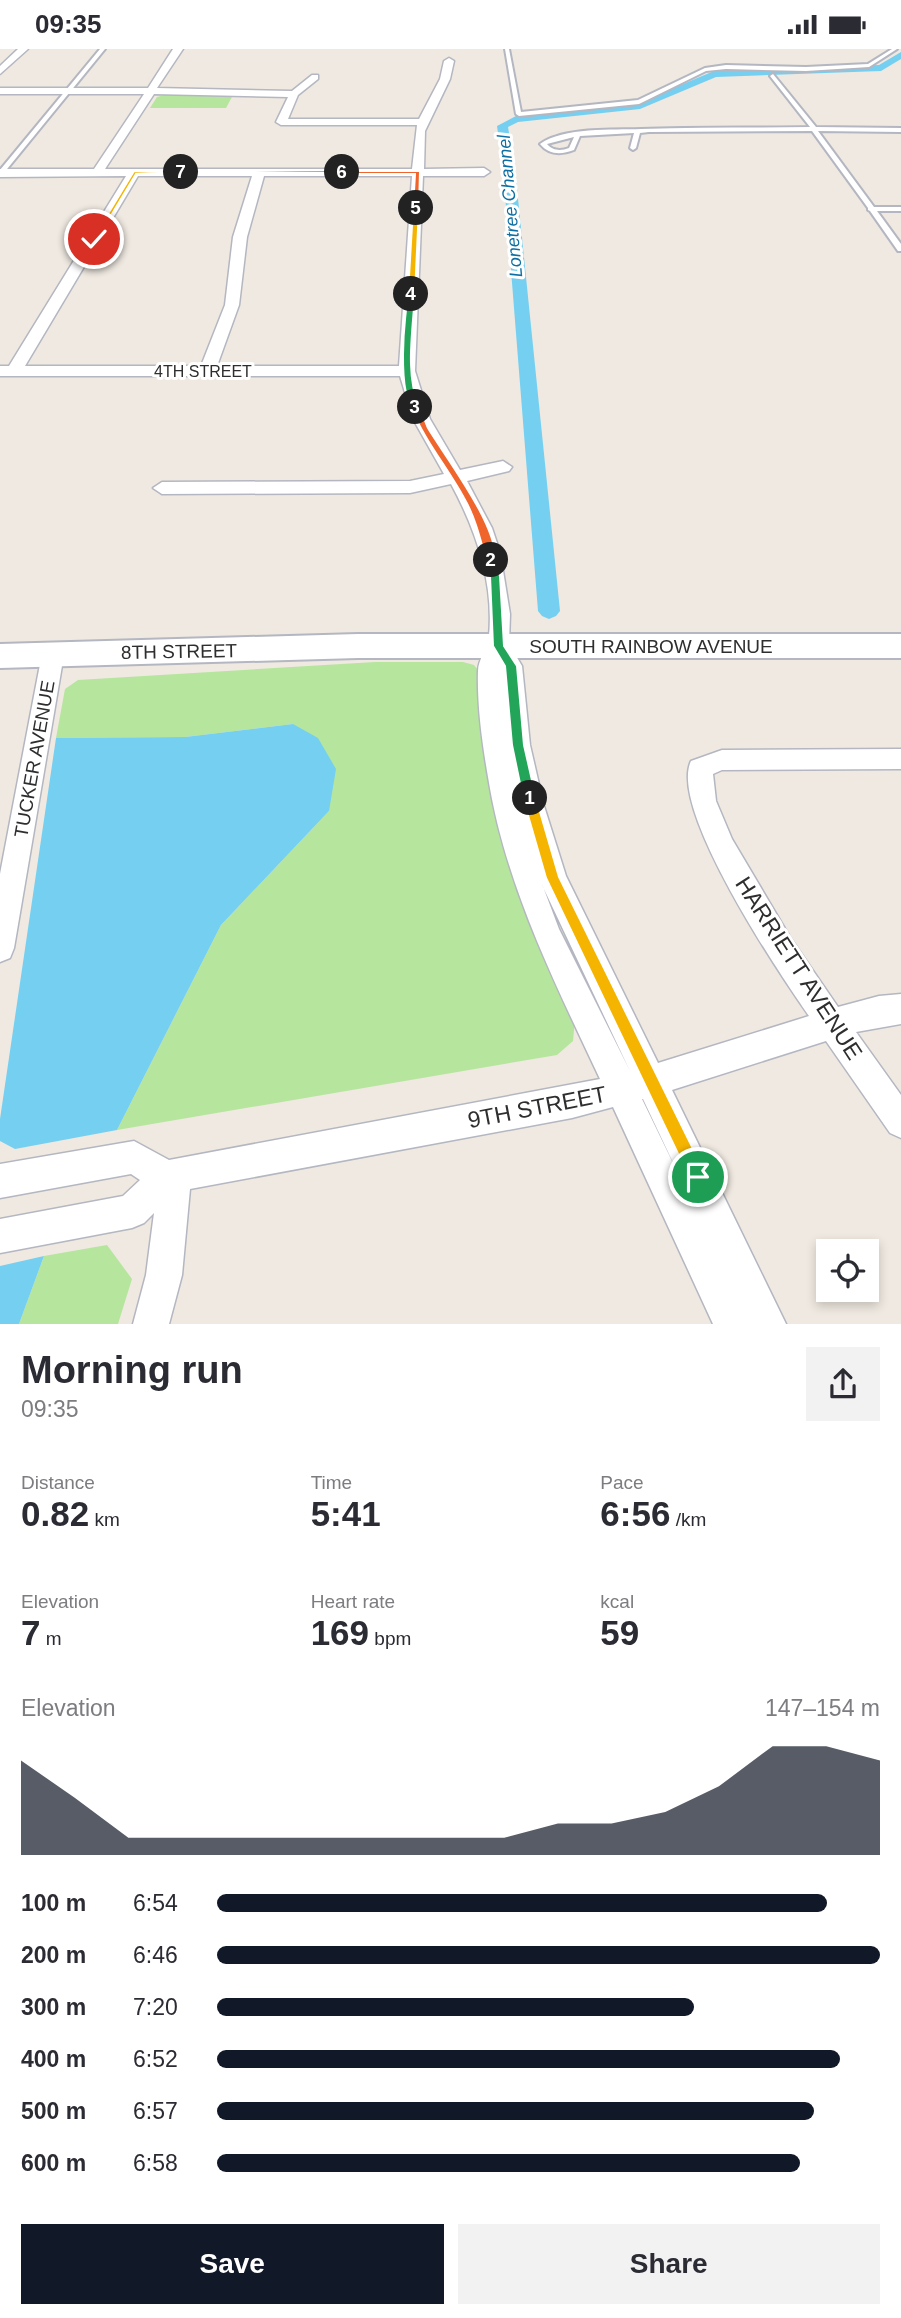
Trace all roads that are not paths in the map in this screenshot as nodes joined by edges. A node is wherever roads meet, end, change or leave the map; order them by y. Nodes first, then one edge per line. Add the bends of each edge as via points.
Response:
1 (23, 49) edge
2 (103, 49) edge
3 (178, 49) edge
4 (508, 49) edge
5 (895, 49) edge
6 (449, 61) dead end
7 (0, 71) edge
8 (773, 76) dead end
9 (315, 77) dead end
10 (0, 91) edge
11 (66, 91) junction
12 (151, 91) junction
13 (294, 94) junction
14 (422, 122) junction
15 (814, 129) junction
16 (901, 130) edge
17 (644, 131) junction
18 (578, 137) junction
19 (634, 148) dead end
20 (259, 172) junction
21 (418, 172) junction
22 (484, 172) dead end
23 (97, 173) junction
24 (134, 173) junction
25 (2, 175) edge
26 (870, 209) junction
27 (901, 209) edge
28 (901, 249) edge
29 (208, 370) junction
30 (7, 371) edge
31 (407, 371) junction
32 (503, 467) dead end
33 (456, 478) junction
34 (162, 488) dead end
35 (358, 646) joint
36 (499, 646) junction
37 (901, 646) edge
38 (53, 654) junction
39 (0, 656) edge
40 (901, 759) edge
41 (0, 948) edge
42 (901, 1009) edge
43 (834, 1023) junction
44 (637, 1085) junction
45 (901, 1122) edge
46 (171, 1176) junction
47 (0, 1181) edge
48 (0, 1235) edge
49 (151, 1324) edge
50 (733, 1324) edge
51 (768, 1324) edge

1 - 7 street
2 - 11 lane
3 - 12 street
4 - 5 lane via 519,114 639,102 705,70 869,65
6 - 14 street via 446,79
8 - 15 lane
9 - 13 street
10 - 11 street
11 - 12 street
11 - 25 lane
12 - 13 street
12 - 23 street
13 - 14 street via 281,122
14 - 21 street
15 - 16 lane
15 - 17 lane
15 - 26 lane
17 - 18 lane
17 - 19 lane via 637,132
18 - 18 lane via 548,140 543,144 550,151 566,152
20 - 21 street
20 - 24 street
20 - 29 street via 240,237 232,305
21 - 22 street
21 - 31 street
23 - 24 street
23 - 25 street
24 - 30 street
26 - 27 lane
26 - 28 lane
29 - 30 street, 4TH STREET
29 - 31 street, 4TH STREET
31 - 33 street via 410,395 423,425
32 - 33 street
33 - 34 street via 391,488
33 - 36 street via 489,549
35 - 36 street, SOUTH RAINBOW AVENUE
35 - 38 street, 8TH STREET
36 - 37 street, SOUTH RAINBOW AVENUE
36 - 44 street via 489,666 492,725 514,839 547,934
38 - 39 street, 8TH STREET
38 - 41 street, TUCKER AVENUE
40 - 43 street, HARRIETT AVENUE via 722,760 700,768 701,791 750,899
42 - 43 street, 9TH STREET
43 - 44 street, 9TH STREET
43 - 45 street, HARRIETT AVENUE
44 - 46 street, 9TH STREET via 558,1105
44 - 50 street
44 - 51 street
46 - 47 street via 134,1157
46 - 48 street via 132,1211
46 - 49 street via 164,1275

